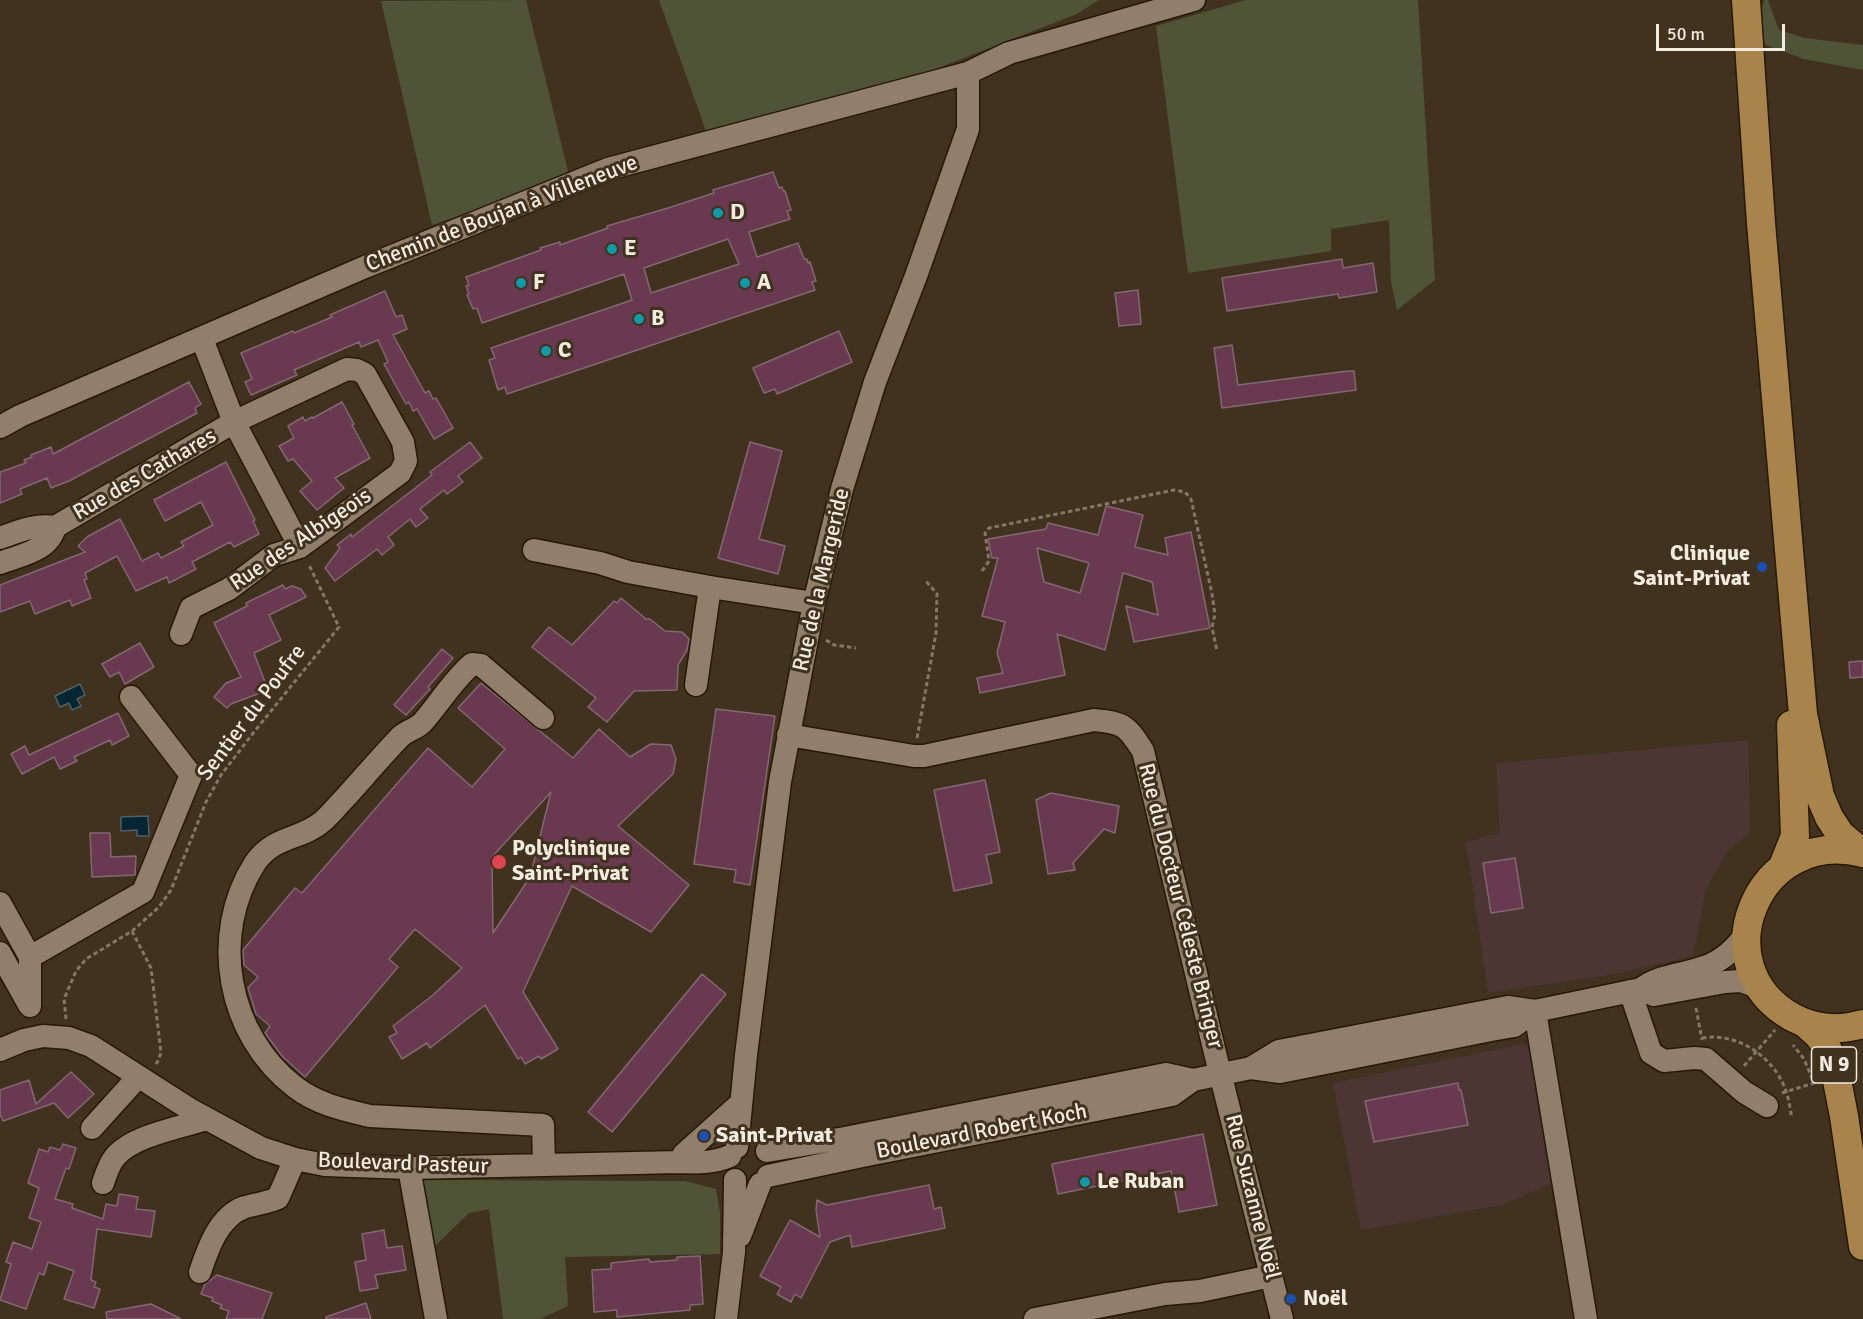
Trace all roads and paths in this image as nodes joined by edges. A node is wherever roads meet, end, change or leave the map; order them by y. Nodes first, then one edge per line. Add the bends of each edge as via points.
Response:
1 (1194, 0) edge
2 (1729, 0) edge
3 (1746, 0) edge
4 (968, 73) junction
5 (202, 339) junction
6 (234, 422) junction
7 (0, 427) edge
8 (55, 528) junction
9 (0, 538) edge
10 (300, 547) junction
11 (534, 550) dead end
12 (0, 563) edge
13 (982, 571) dead end
14 (926, 580) dead end
15 (710, 587) junction
16 (814, 603) junction
17 (809, 630) junction
18 (181, 634) dead end
19 (856, 648) dead end
20 (1217, 651) dead end
21 (696, 685) dead end
22 (130, 697) dead end
23 (543, 718) dead end
24 (789, 735) junction
25 (902, 755) junction
26 (1863, 853) edge
27 (1783, 866) junction
28 (0, 903) edge
29 (132, 931) junction
30 (1747, 933) junction
31 (0, 953) edge
32 (30, 957) junction
33 (1761, 988) junction
34 (1635, 990) junction
35 (1705, 1004) dead end
36 (30, 1006) junction
37 (1535, 1011) junction
38 (1863, 1024) edge
39 (1791, 1031) junction
40 (43, 1036) junction
41 (69, 1038) junction
42 (1704, 1049) junction
43 (0, 1050) edge
44 (1757, 1051) junction
45 (1222, 1074) junction
46 (140, 1078) junction
47 (1193, 1080) junction
48 (1732, 1081) junction
49 (1786, 1092) junction
50 (741, 1103) junction
51 (1767, 1106) joint
52 (1792, 1118) dead end
53 (207, 1119) junction
54 (92, 1128) dead end
55 (295, 1159) junction
56 (742, 1159) junction
57 (688, 1163) junction
58 (544, 1165) junction
59 (409, 1168) junction
60 (764, 1180) junction
61 (103, 1183) dead end
62 (1863, 1246) edge
63 (734, 1252) junction
64 (200, 1272) dead end
65 (1271, 1276) junction
66 (1043, 1318) edge
67 (436, 1319) edge
68 (726, 1319) edge
69 (1282, 1319) edge
70 (1586, 1319) edge

1 - 4 street, Chemin de Boujan à Villeneuve via 1009,53
2 - 27 main road via 1794,774 1796,836
3 - 26 main road via 1803,714 1820,796 1829,817 1840,834
4 - 5 street, Chemin de Boujan à Villeneuve via 608,169 365,267
4 - 16 street, Rue de la Margeride via 968,129 875,382 842,489
5 - 6 street
5 - 7 street, Chemin de Boujan à Villeneuve
6 - 8 street, Rue des Cathares
6 - 10 street
6 - 10 street, Rue des Albigeois via 347,369 357,370 365,374 403,442 406,461 400,473
8 - 9 street, Rue des Cathares via 28,527
8 - 12 street, Rue des Cathares via 42,547
10 - 18 street, Rue des Albigeois via 274,555 230,589 191,608
10 - 29 path, Sentier du Poufre via 339,627 221,775 171,890 159,908
11 - 15 street
13 - 20 path via 989,561 985,533 989,528 1174,490 1185,492 1191,499 1212,594
14 - 25 path via 937,594 936,633 916,746 904,743
15 - 16 street
15 - 21 street
16 - 17 street, Rue de la Margeride
17 - 19 path via 834,645
17 - 24 street, Rue de la Margeride
22 - 32 street via 191,775 143,892
23 - 58 street via 481,665 472,664 420,726 402,735 322,822 277,842 257,860 234,911 230,969 246,1028 258,1051 297,1088 321,1102 370,1116 543,1125
24 - 25 street, Rue du Docteur Céleste Bringer
24 - 50 street, Rue de la Margeride
25 - 45 street, Rue du Docteur Céleste Bringer via 924,756 1094,720 1113,722 1130,730 1143,751
26 - 27 main road via 1827,850
27 - 30 main road via 1755,900
28 - 32 street
29 - 41 path, Sentier du Poufre via 86,959 76,971 64,999
29 - 46 path via 151,968 160,1053 156,1065
30 - 33 main road via 1749,962
30 - 34 street, Boulevard Robert Koch via 1735,948 1708,966 1651,981
31 - 36 street
32 - 36 street
33 - 34 street, Boulevard Robert Koch via 1741,981 1654,995
33 - 39 main road via 1780,1009
34 - 37 street, Boulevard Robert Koch
34 - 42 street via 1651,1053 1664,1061 1694,1058
35 - 42 path via 1696,1006
36 - 40 street
37 - 45 street, Boulevard Robert Koch via 1514,1026 1280,1072 1251,1068
37 - 70 street
38 - 39 main road
39 - 44 path via 1776,1028
39 - 49 path via 1814,1083
39 - 62 main road, N 9 via 1819,1036 1834,1065
40 - 41 street, Boulevard Pasteur
40 - 43 street, Boulevard Pasteur
41 - 46 street, Boulevard Pasteur via 91,1046
42 - 44 path via 1721,1037
42 - 48 street
44 - 48 path
44 - 49 path
45 - 47 street, Boulevard Robert Koch
45 - 65 street, Rue Suzanne Noël
46 - 53 street, Boulevard Pasteur
46 - 54 street
47 - 56 street, Boulevard Robert Koch via 1166,1074
47 - 60 street, Boulevard Robert Koch via 1172,1095 862,1155
48 - 51 street
49 - 51 path via 1772,1097
49 - 52 path
50 - 56 street, Rue de la Margeride via 748,1126
50 - 57 street via 684,1154
53 - 55 street, Boulevard Pasteur via 261,1148
53 - 61 street via 137,1141 116,1155
55 - 59 street, Boulevard Pasteur
55 - 64 street via 278,1198 230,1215 216,1233
56 - 57 street, Boulevard Pasteur
56 - 60 street via 747,1186
56 - 60 street via 771,1163
56 - 63 street
57 - 58 street, Boulevard Pasteur
58 - 59 street, Boulevard Pasteur
59 - 67 street
60 - 63 street
63 - 68 street
65 - 66 street
65 - 69 street, Rue Suzanne Noël

